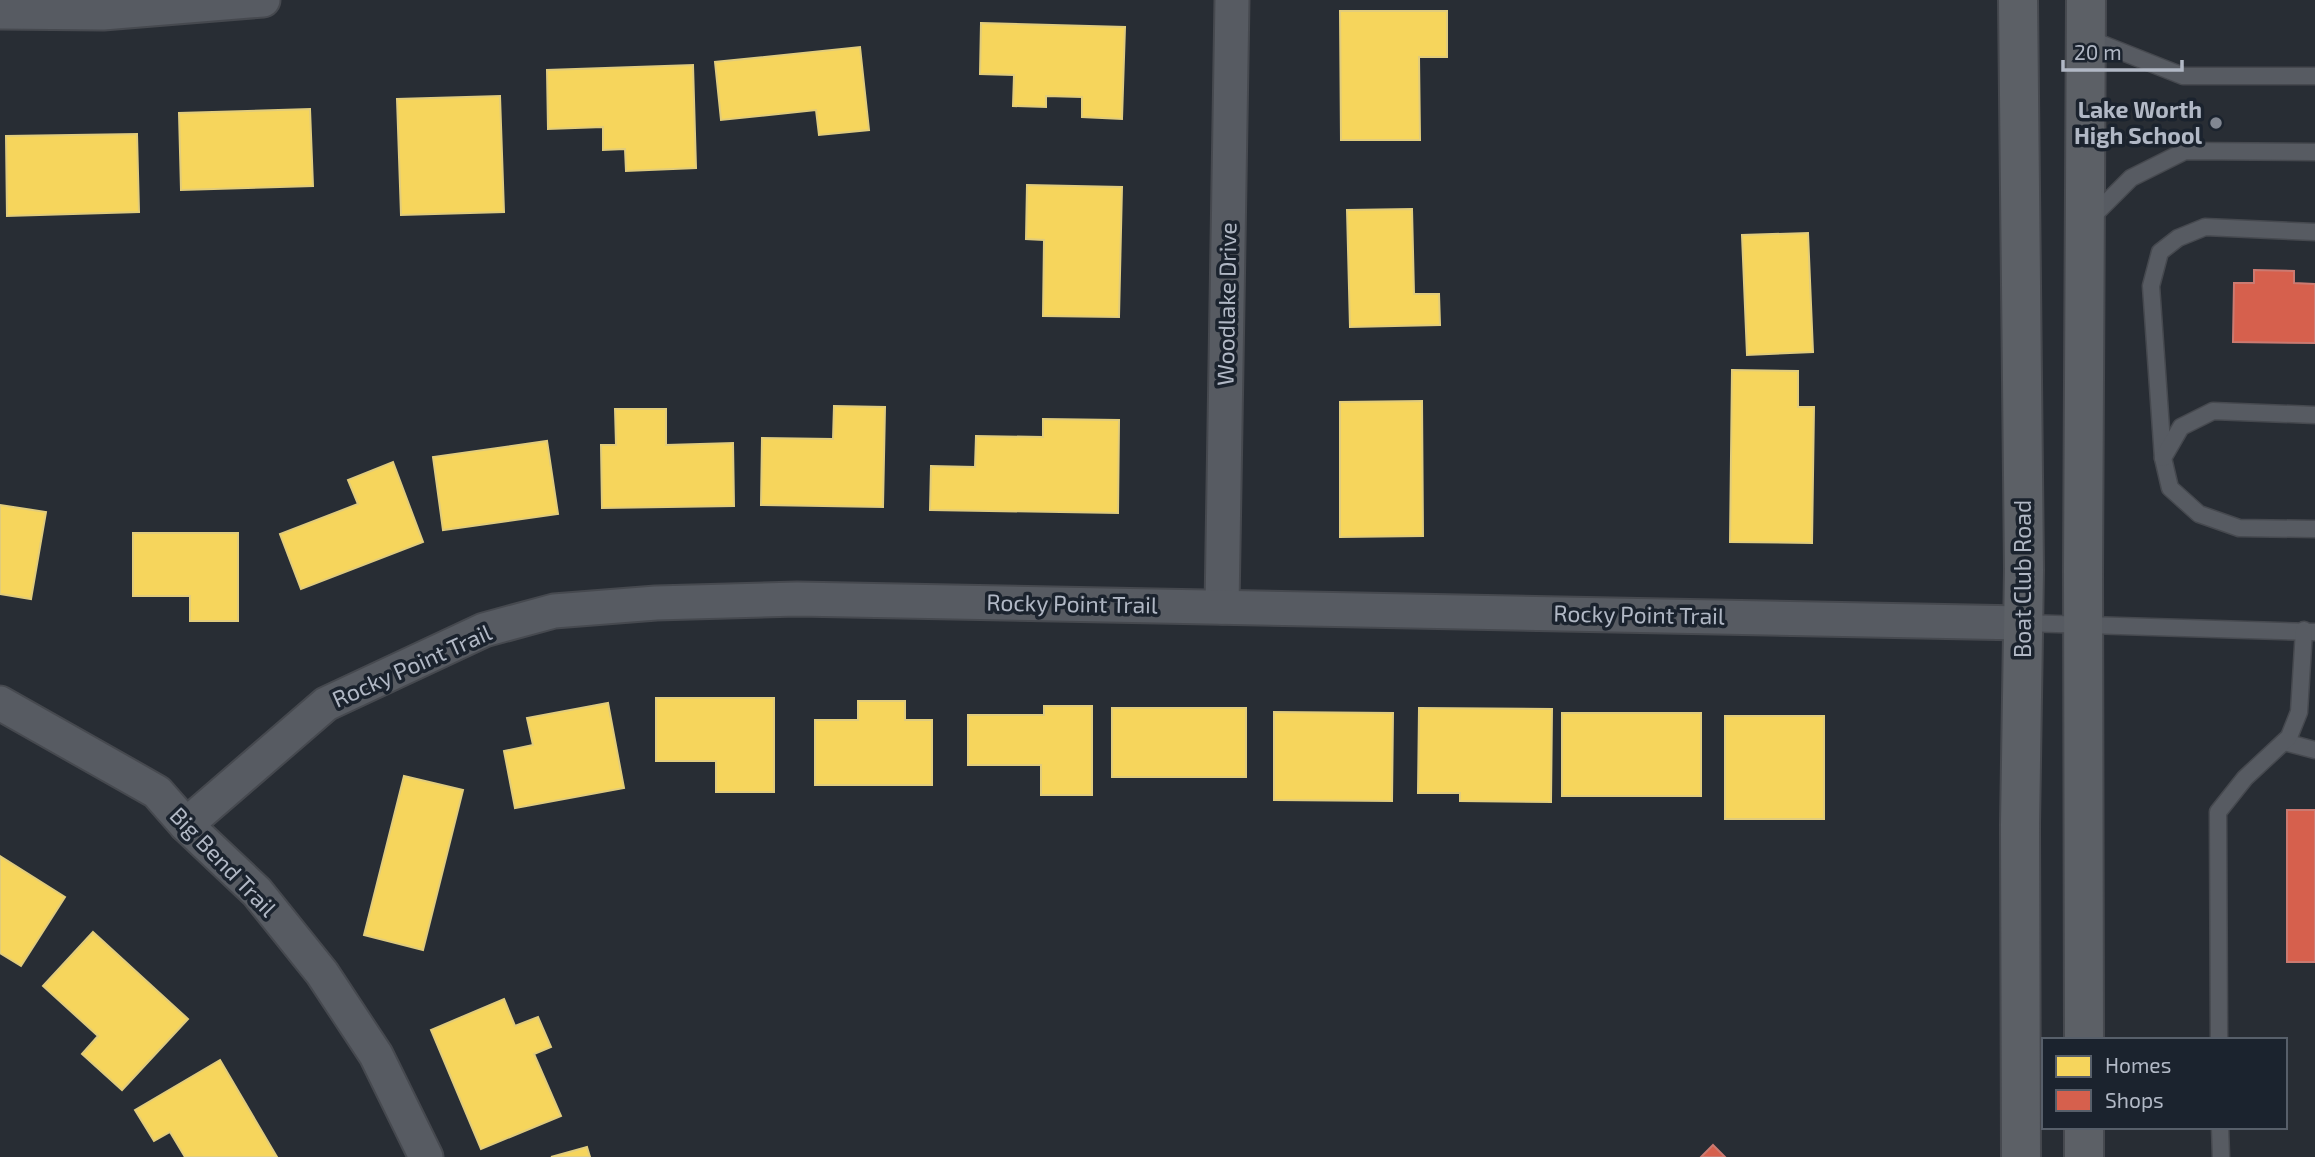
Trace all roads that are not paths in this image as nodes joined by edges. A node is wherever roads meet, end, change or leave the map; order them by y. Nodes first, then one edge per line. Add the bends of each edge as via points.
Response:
1 (262, 0) edge
2 (1232, 0) edge
3 (2018, 0) edge
4 (2086, 0) edge
5 (0, 12) edge
6 (2086, 38) junction
7 (2315, 76) edge
8 (2315, 152) edge
9 (2085, 224) junction
10 (2315, 232) edge
11 (2315, 415) edge
12 (2163, 458) junction
13 (2315, 529) edge
14 (1222, 607) junction
15 (2023, 623) junction
16 (2084, 625) junction
17 (2310, 631) edge
18 (0, 703) edge
19 (2284, 742) junction
20 (2315, 750) edge
21 (186, 825) junction
22 (2084, 1038) edge
23 (2219, 1038) edge
24 (2084, 1129) edge
25 (2220, 1129) edge
26 (426, 1157) edge
27 (2021, 1157) edge
28 (2084, 1157) edge
29 (2221, 1157) edge

1 - 5 street via 103,13
2 - 14 street, Woodlake Drive
3 - 15 main road, Boat Club Road
4 - 6 main road
6 - 7 lane via 2183,76
6 - 9 main road
8 - 9 lane via 2185,151 2131,178
9 - 16 main road
10 - 12 lane via 2205,227 2178,237 2160,252 2151,286
11 - 12 lane via 2213,411 2181,427
12 - 13 lane via 2170,488 2199,514 2239,528
14 - 15 street, Rocky Point Trail
14 - 21 street, Rocky Point Trail via 797,599 554,611 484,630 326,704
15 - 16 lane
15 - 27 main road, Boat Club Road
16 - 17 lane
16 - 22 main road
17 - 19 lane via 2299,712
18 - 21 street, Big Bend Trail via 157,792
19 - 20 lane
19 - 23 lane via 2245,778 2218,812
21 - 26 street, Big Bend Trail via 257,892 322,973 376,1055
24 - 28 main road
25 - 29 lane

